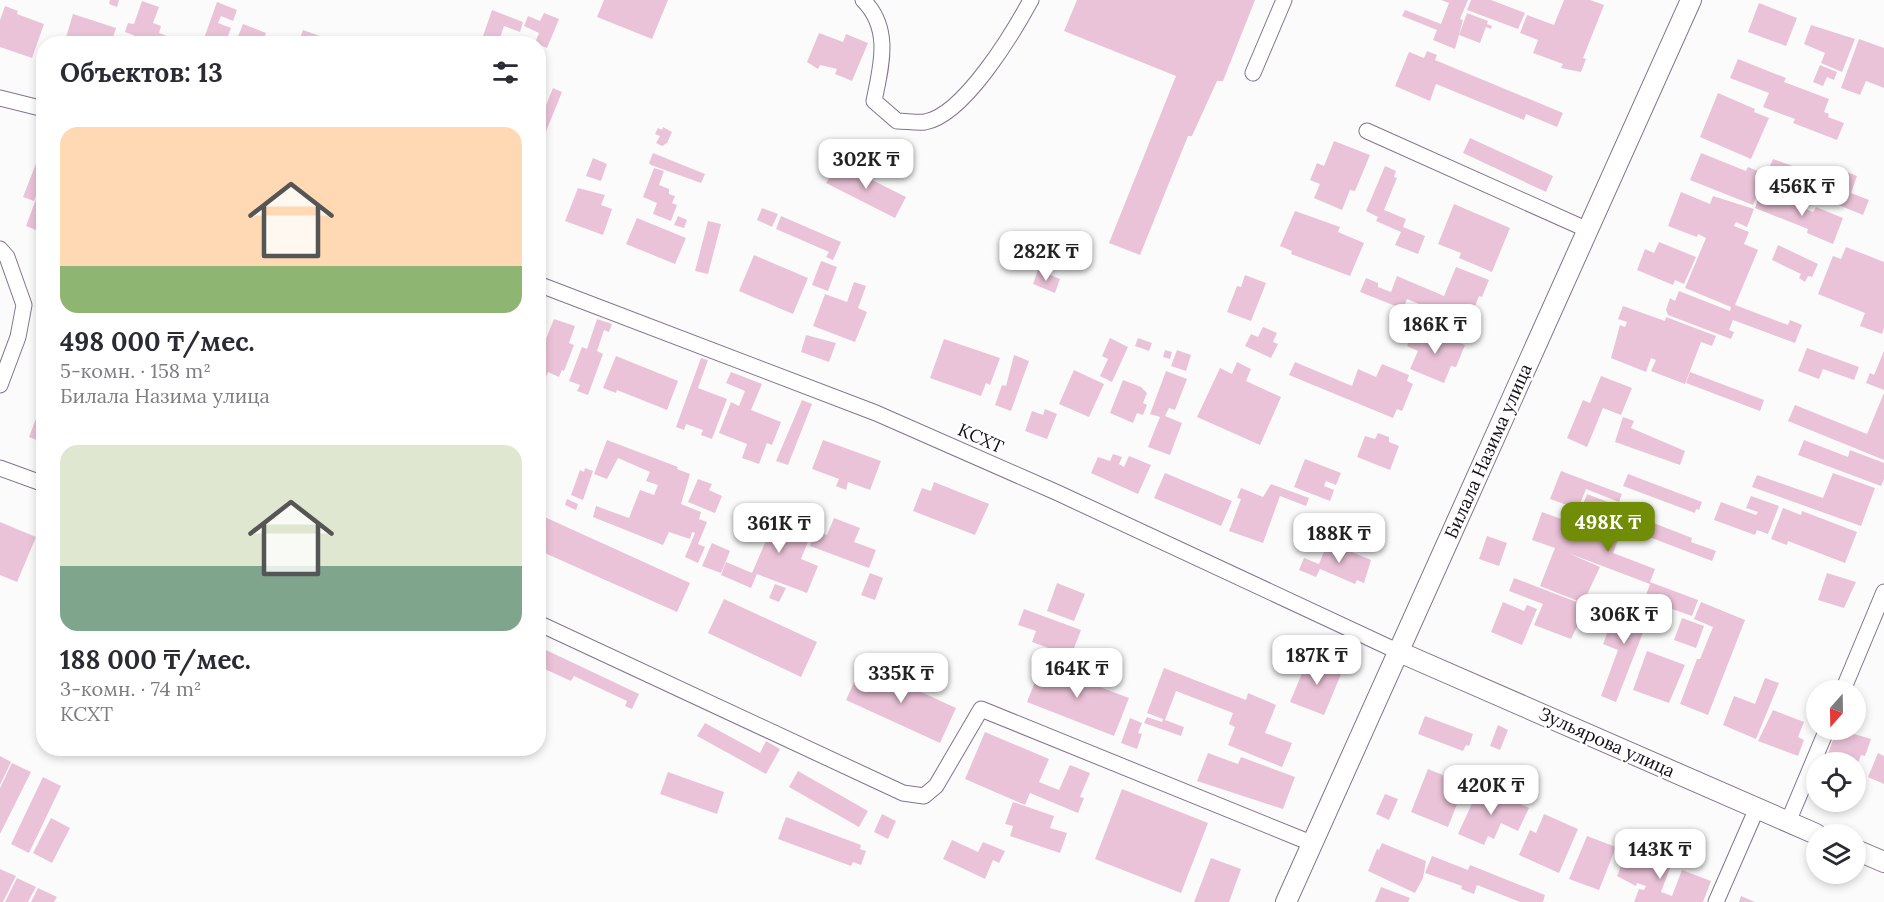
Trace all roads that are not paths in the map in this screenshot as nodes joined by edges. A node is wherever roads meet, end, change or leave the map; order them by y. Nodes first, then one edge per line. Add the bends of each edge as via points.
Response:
1 (863, 0) edge
2 (1031, 0) edge
3 (1284, 0) edge
4 (1691, 0) edge
5 (1253, 73) dead end
6 (0, 98) edge
7 (36, 107) edge
8 (1367, 132) dead end
9 (1588, 230) junction
10 (0, 249) edge
11 (546, 287) edge
12 (0, 385) edge
13 (0, 468) edge
14 (36, 481) edge
15 (1884, 592) edge
16 (546, 626) edge
17 (1397, 651) junction
18 (1847, 680) edge
19 (1822, 740) edge
20 (1757, 808) junction
21 (1788, 822) junction
22 (1806, 830) edge
23 (1311, 843) junction
24 (1866, 854) edge
25 (1884, 862) edge
26 (1286, 902) edge
27 (1716, 902) edge

1 - 2 street via 883,30 874,101 897,121 926,122 951,107 988,69
3 - 5 street
4 - 9 street, Билала Назима улица
6 - 7 street
8 - 9 street
9 - 17 street, Билала Назима улица
10 - 12 street via 7,257 24,305 18,337
11 - 17 street, КСХТ via 876,413
13 - 14 street
15 - 18 street
16 - 23 street via 903,793 924,796 936,786 981,709
17 - 20 street, Зульярова улица
17 - 23 street, Билала Назима улица
19 - 21 street
20 - 21 street, Зульярова улица
20 - 27 street
21 - 22 street, Зульярова улица
23 - 26 street, Билала Назима улица
24 - 25 street

